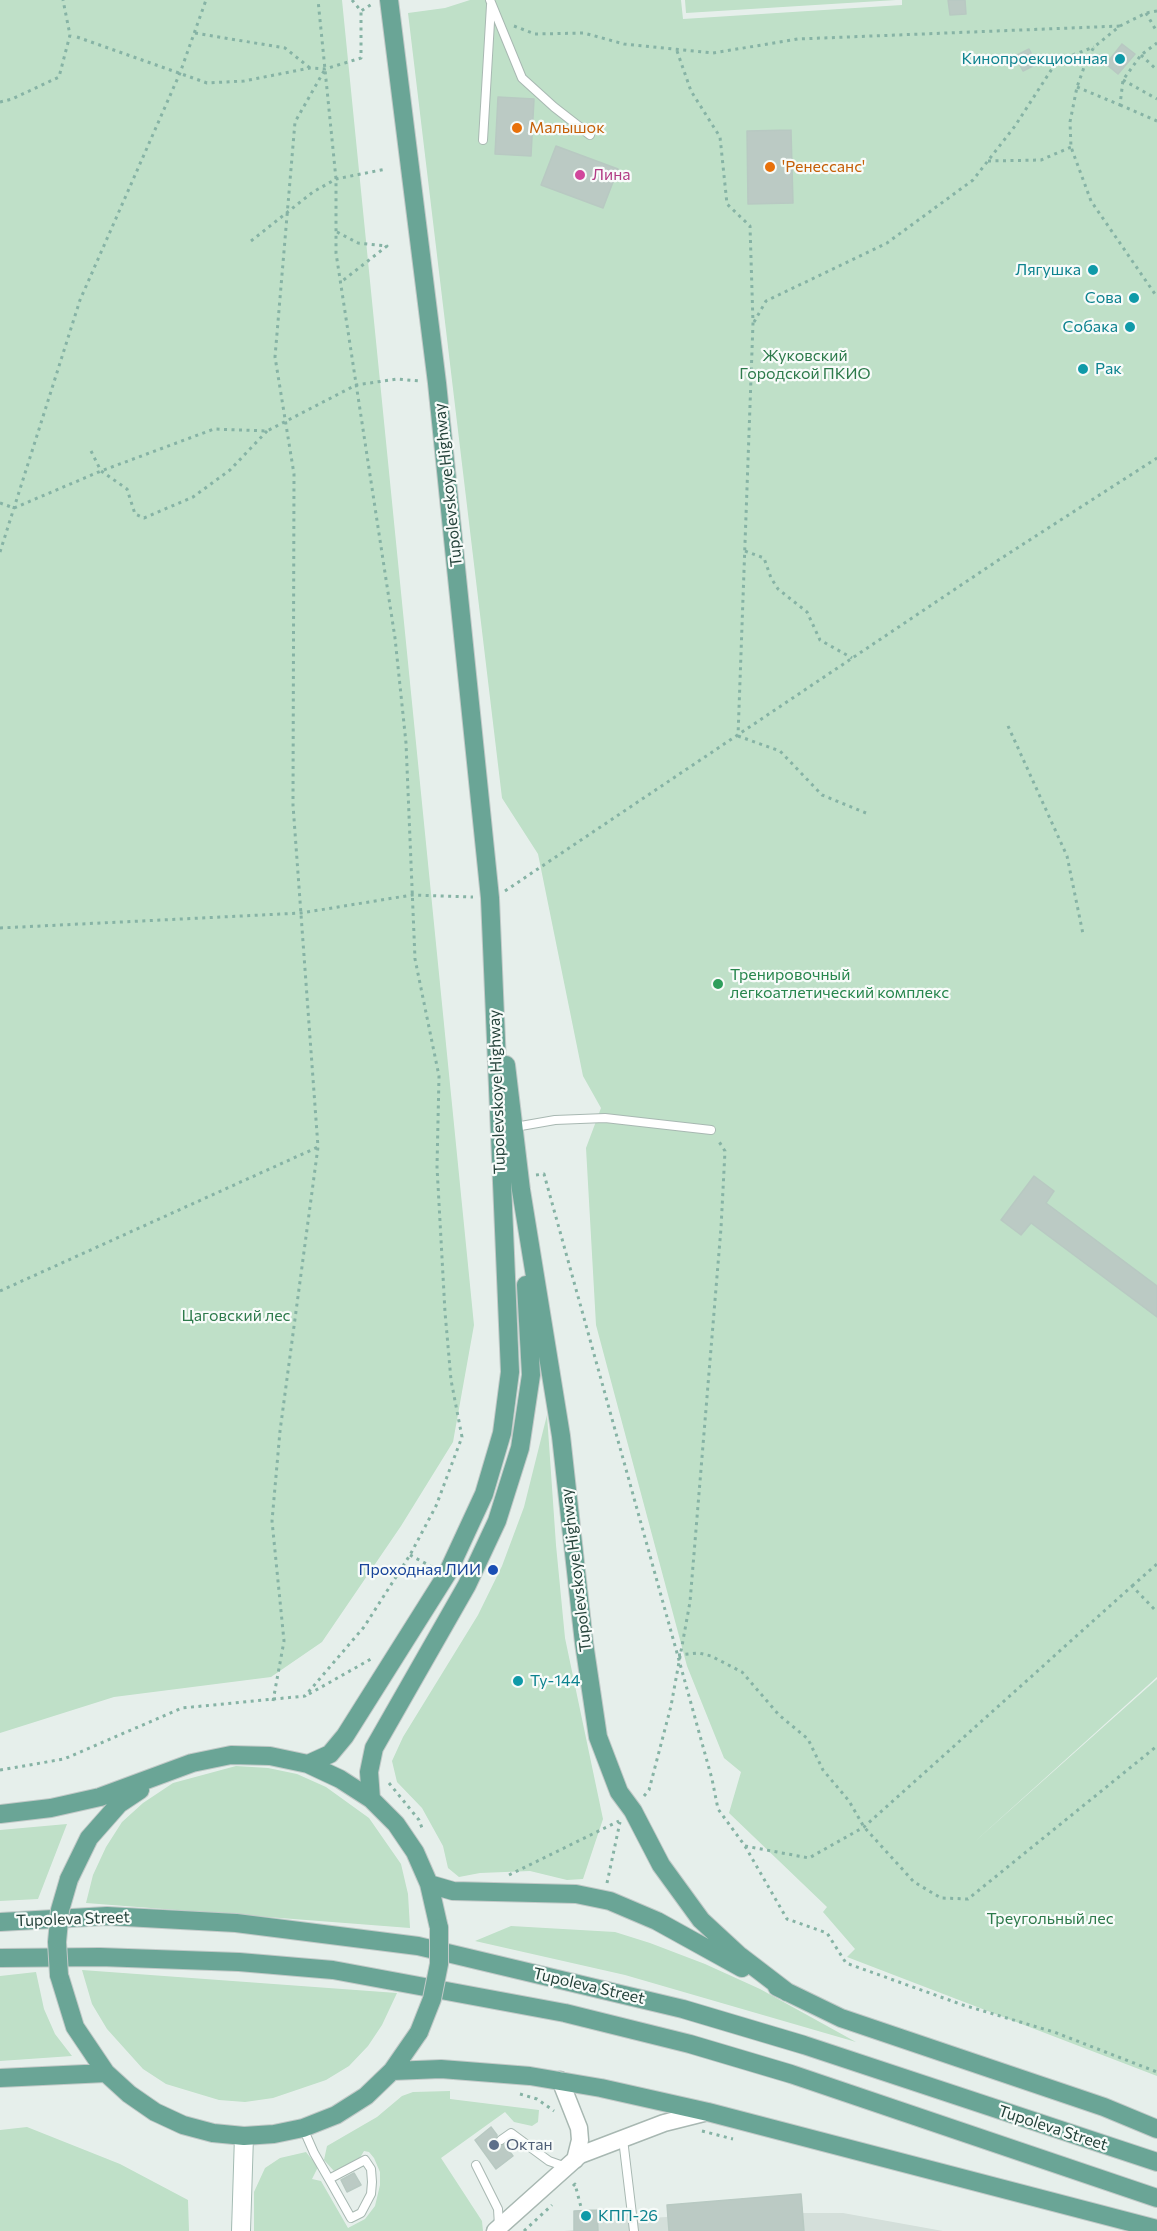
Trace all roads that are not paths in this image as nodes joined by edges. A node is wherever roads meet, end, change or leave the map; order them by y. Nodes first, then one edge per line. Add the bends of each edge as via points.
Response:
1 (389, 0) edge
2 (491, 1) edge
3 (590, 135) dead end
4 (483, 140) dead end
5 (493, 971) junction
6 (515, 1127) junction
7 (711, 1130) road end
8 (520, 1184) junction
9 (308, 1764) junction
10 (156, 1778) junction
11 (371, 1799) junction
12 (0, 1814) edge
13 (429, 1884) junction
14 (0, 1922) edge
15 (0, 1958) edge
16 (787, 1992) junction
17 (392, 2071) junction
18 (106, 2073) junction
19 (0, 2078) edge
20 (560, 2080) junction
21 (708, 2112) junction
22 (303, 2128) junction
23 (1157, 2129) edge
24 (244, 2136) junction
25 (623, 2139) junction
26 (501, 2140) dead end
27 (1157, 2162) edge
28 (570, 2164) junction
29 (476, 2165) dead end
30 (329, 2179) junction
31 (1157, 2198) edge
32 (497, 2229) edge
33 (1157, 2229) edge
34 (241, 2231) edge
35 (634, 2231) edge

1 - 5 main road, Tupolevskoye Highway via 437,383 490,898
2 - 3 lane via 522,78
2 - 4 lane
5 - 6 main road, Tupolevskoye Highway
5 - 9 main road, Tupolevskoye Highway via 510,1372 502,1433 484,1494 447,1574 345,1736 330,1754
6 - 7 lane via 605,1118
6 - 8 main road, Tupolevskoye Highway
8 - 11 main road, Tupolevskoye Highway via 531,1375 520,1448 497,1521 467,1585 374,1748 369,1772
8 - 16 main road, Tupolevskoye Highway via 561,1436 598,1737 627,1816 701,1920
9 - 10 main road via 270,1756 231,1755 192,1763
9 - 11 main road
10 - 12 main road via 100,1797
10 - 18 main road, bridge via 119,1804 90,1838 69,1879 60,1910 59,1975 75,2027
11 - 13 main road via 396,1824 415,1852
13 - 16 main road via 453,1891 576,1894 610,1901
13 - 17 main road, bridge via 439,1928 432,1999 419,2032
14 - 27 main road, Tupoleva Street via 107,1916 236,1923 418,1946 682,2008
15 - 31 main road, Tupoleva Street via 100,1957 333,1970 565,2013 792,2074
16 - 23 main road via 841,2018 1104,2107
17 - 20 main road via 441,2069
17 - 22 main road via 366,2096 336,2115
18 - 19 main road
18 - 24 main road via 146,2106 183,2125
20 - 21 main road
20 - 28 street via 579,2128 580,2140
21 - 25 street
21 - 33 main road
22 - 24 main road
22 - 30 lane
24 - 34 street
25 - 28 street via 580,2155
25 - 35 lane
26 - 28 lane via 511,2133 549,2161
28 - 32 street
29 - 32 lane via 498,2210
30 - 30 lane via 351,2218 361,2213 371,2194 372,2182 365,2160

